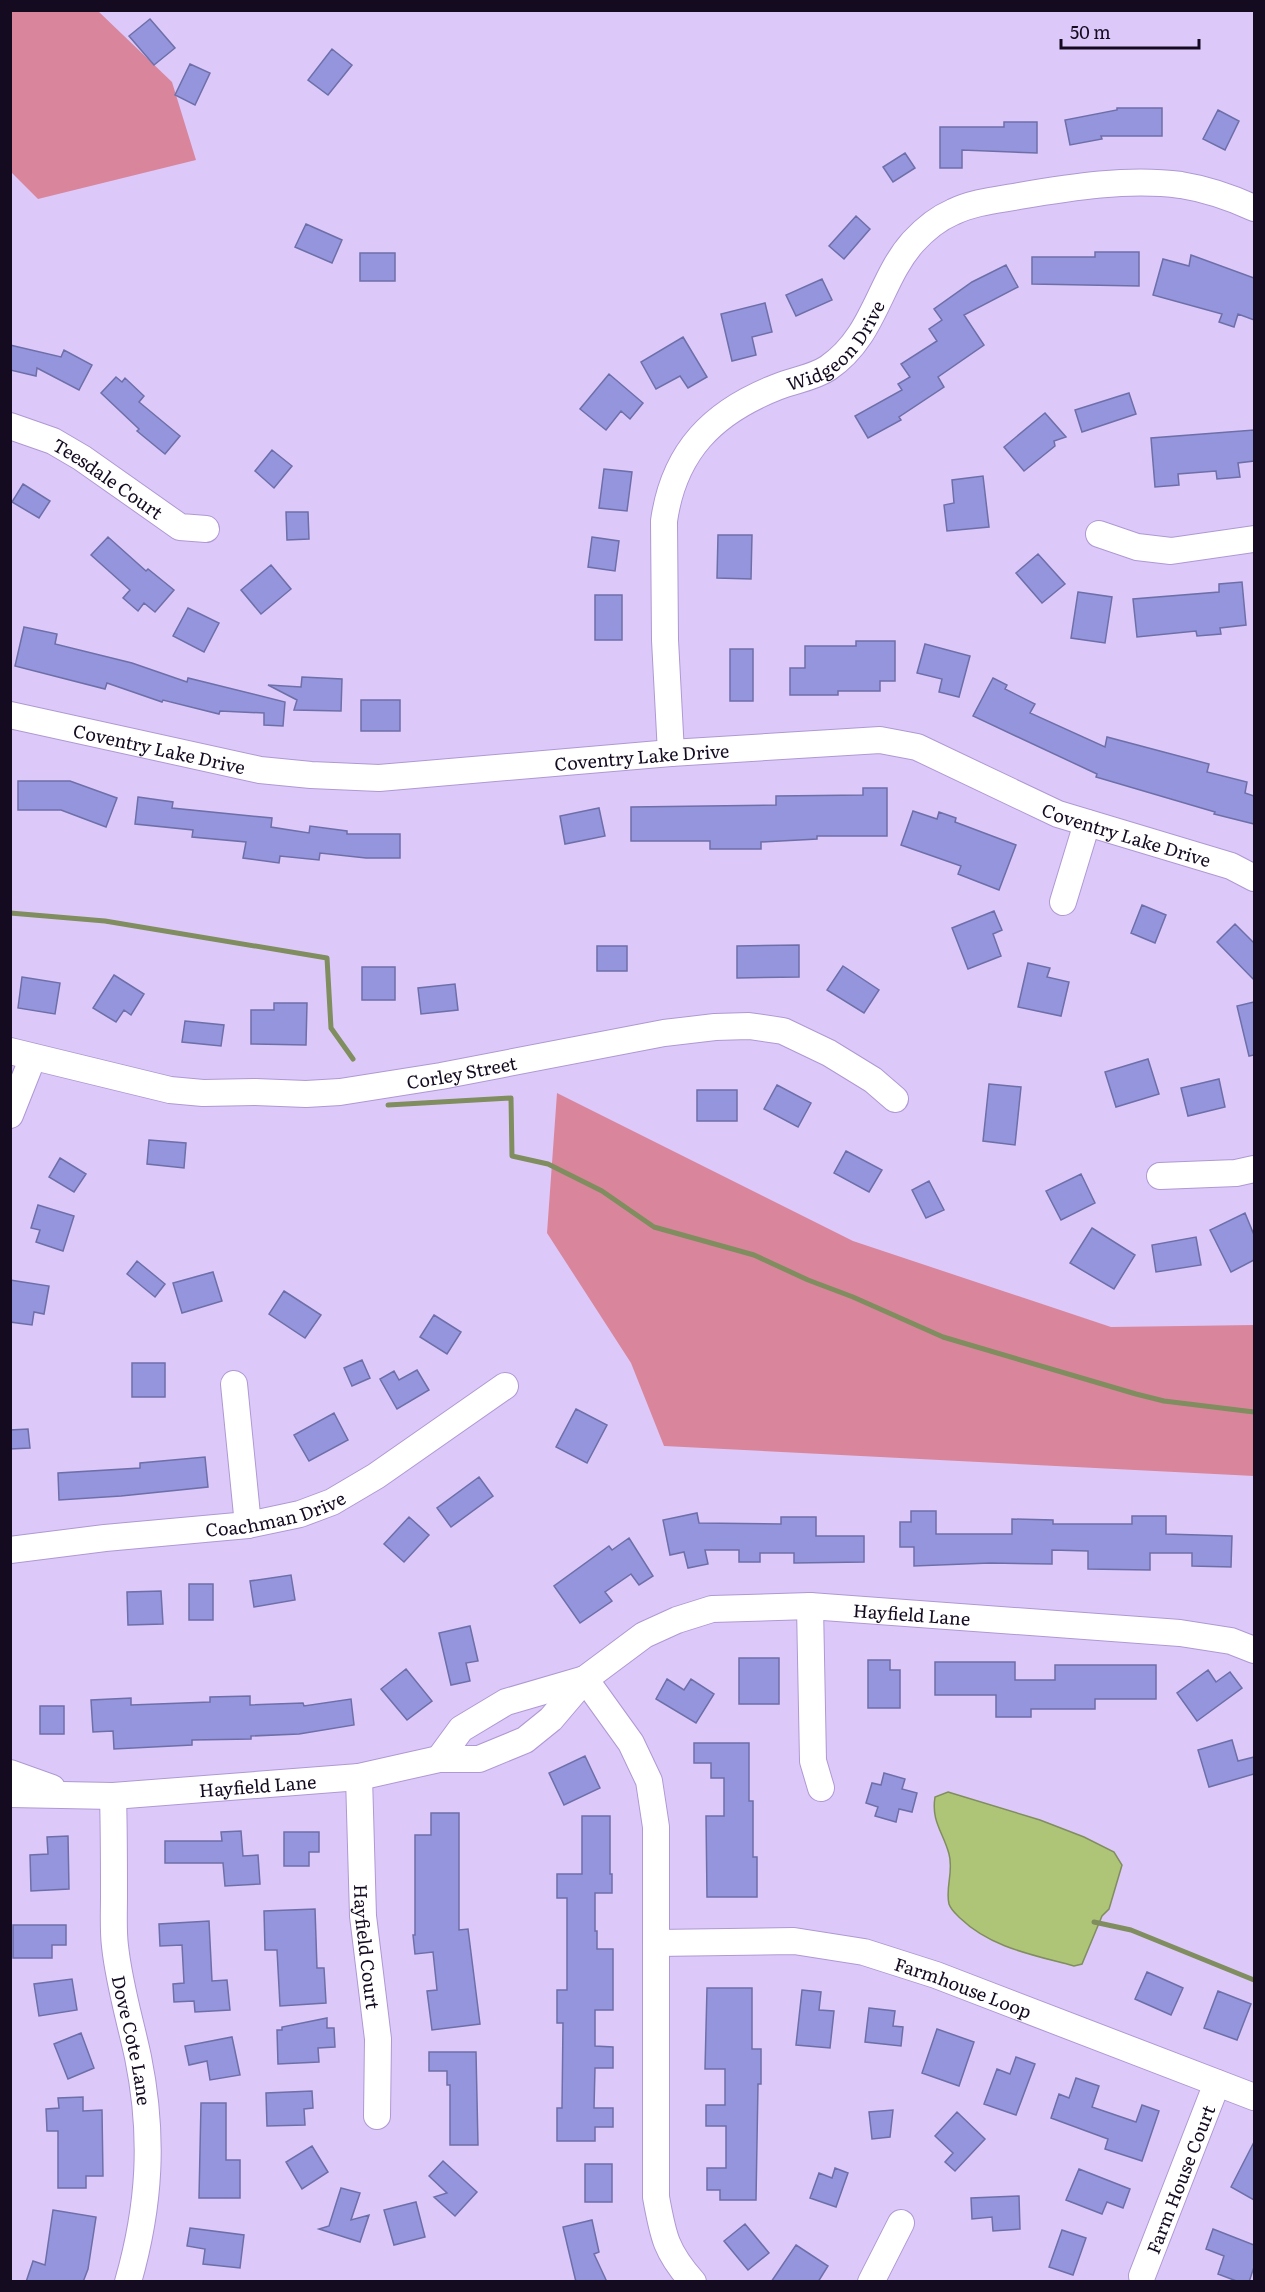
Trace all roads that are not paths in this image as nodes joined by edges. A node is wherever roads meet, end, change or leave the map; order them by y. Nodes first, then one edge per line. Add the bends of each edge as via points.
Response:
1 (1254, 208) edge
2 (10, 426) edge
3 (206, 529) dead end
4 (1099, 534) dead end
5 (1254, 539) edge
6 (10, 715) edge
7 (671, 753) junction
8 (1087, 823) junction
9 (1254, 878) edge
10 (1063, 902) dead end
11 (22, 1054) edge
12 (895, 1099) dead end
13 (10, 1115) edge
14 (1254, 1169) edge
15 (1160, 1176) dead end
16 (234, 1384) dead end
17 (505, 1386) dead end
18 (248, 1525) junction
19 (10, 1550) edge
20 (810, 1606) junction
21 (1254, 1650) edge
22 (585, 1679) junction
23 (439, 1759) junction
24 (10, 1773) edge
25 (359, 1777) junction
26 (821, 1788) dead end
27 (10, 1794) edge
28 (72, 1796) junction
29 (113, 1796) junction
30 (656, 1943) junction
31 (1217, 2082) junction
32 (1254, 2097) edge
33 (377, 2116) dead end
34 (902, 2223) dead end
35 (1142, 2276) dead end
36 (128, 2282) edge
37 (693, 2282) edge
38 (871, 2282) edge

1 - 7 street, Widgeon Drive via 1182,185 1148,183 1074,186 979,203 952,212 912,243 862,332 840,358 827,369 747,400 706,429 678,472 664,521
2 - 3 street, Teesdale Court via 53,441 82,458 180,527
4 - 5 street via 1137,547 1171,552
6 - 7 street, Coventry Lake Drive via 260,770 311,775 413,776
7 - 8 street, Coventry Lake Drive via 861,740 899,742 1058,814
8 - 9 street, Coventry Lake Drive via 1231,866
8 - 10 street
11 - 12 street, Corley Street via 170,1090 306,1094 441,1076 664,1033 749,1026 783,1031 829,1053 873,1080
11 - 13 street
14 - 15 street
16 - 18 street
17 - 18 street, Coachman Drive via 332,1502 300,1514
18 - 19 street, Coachman Drive
20 - 21 street, Hayfield Lane via 1180,1633 1231,1641
20 - 22 street, Hayfield Lane via 712,1610 677,1620 644,1635
20 - 26 street via 813,1761
22 - 23 street, Hayfield Lane via 506,1702 461,1730
22 - 23 street, Hayfield Lane via 551,1719 525,1740 479,1759
22 - 30 street via 631,1743 649,1781 656,1827
23 - 25 street, Hayfield Lane
24 - 28 street, Hayfield Lane
25 - 29 street, Hayfield Lane
25 - 33 street, Hayfield Court via 363,1916 378,2039
27 - 28 street, Hayfield Lane
28 - 29 street, Hayfield Lane
29 - 36 street, Dove Cote Lane via 114,1943 138,2057 149,2136 147,2189
30 - 31 street, Farmhouse Loop via 794,1941 864,1952 936,1975
30 - 37 street via 656,2197 663,2237 675,2263
31 - 32 street, Farmhouse Loop
31 - 35 street, Farm House Court
34 - 38 street

